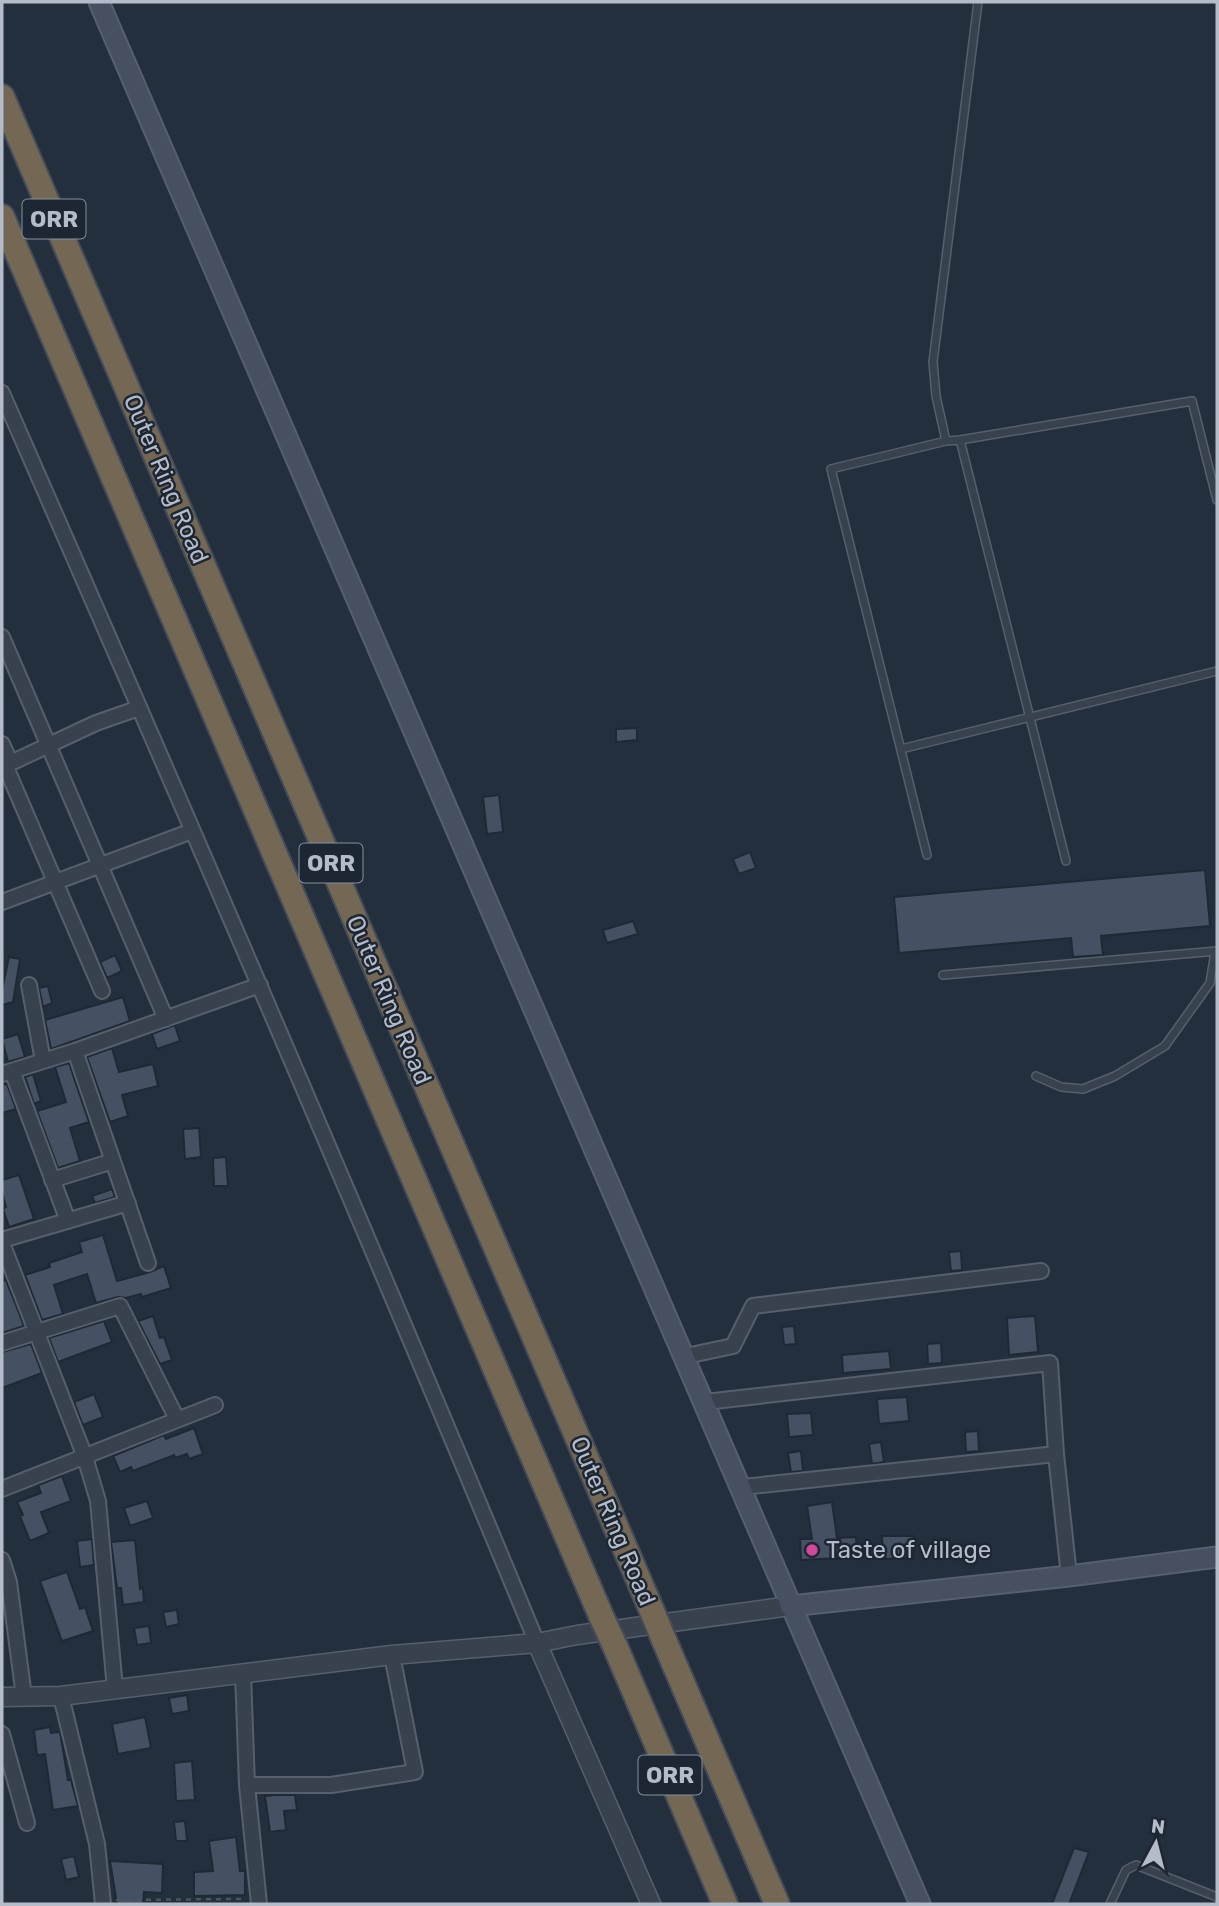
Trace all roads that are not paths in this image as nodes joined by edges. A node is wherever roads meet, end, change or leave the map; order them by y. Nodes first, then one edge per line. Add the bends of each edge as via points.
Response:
1 (99, 2) edge
2 (978, 2) edge
3 (2, 97) edge
4 (2, 216) edge
5 (2, 393) edge
6 (960, 440) junction
7 (946, 441) junction
8 (1217, 500) edge
9 (2, 637) edge
10 (1217, 671) edge
11 (139, 708) junction
12 (1030, 717) junction
13 (2, 744) edge
14 (48, 744) junction
15 (901, 749) junction
16 (5, 765) edge
17 (192, 831) junction
18 (927, 855) dead end
19 (1066, 861) dead end
20 (100, 865) junction
21 (55, 882) junction
22 (2, 902) edge
23 (1216, 952) edge
24 (943, 975) dead end
25 (29, 985) dead end
26 (260, 985) junction
27 (102, 991) dead end
28 (166, 1019) junction
29 (75, 1051) junction
30 (43, 1061) junction
31 (7, 1072) edge
32 (1036, 1076) dead end
33 (113, 1161) junction
34 (52, 1180) junction
35 (128, 1203) junction
36 (68, 1222) junction
37 (2, 1242) edge
38 (148, 1263) dead end
39 (1041, 1271) dead end
40 (37, 1331) junction
41 (2, 1343) edge
42 (686, 1356) junction
43 (705, 1402) junction
44 (215, 1405) dead end
45 (177, 1419) junction
46 (1056, 1454) junction
47 (85, 1457) junction
48 (742, 1487) junction
49 (2, 1489) edge
50 (1217, 1557) edge
51 (2, 1560) edge
52 (1069, 1576) junction
53 (790, 1606) junction
54 (537, 1643) junction
55 (391, 1655) junction
56 (243, 1673) junction
57 (115, 1689) junction
58 (61, 1696) junction
59 (2, 1697) edge
60 (24, 1697) junction
61 (2, 1734) edge
62 (6, 1761) edge
63 (247, 1785) junction
64 (27, 1823) dead end
65 (1217, 1897) edge
66 (103, 1902) edge
67 (259, 1902) edge
68 (651, 1904) edge
69 (725, 1904) edge
70 (777, 1904) edge
71 (920, 1904) edge
72 (1110, 1904) edge

1 - 42 main road
2 - 7 lane via 933,362
3 - 70 highway, Outer Ring Road / ORR, bridge
4 - 69 highway, Outer Ring Road / ORR, bridge
5 - 11 street
6 - 7 lane
6 - 8 lane via 1192,401
6 - 12 lane
7 - 15 lane via 831,469
9 - 14 street
10 - 12 lane
11 - 14 street
11 - 17 street
12 - 15 lane
12 - 19 lane
13 - 16 street
14 - 16 street
14 - 20 street
15 - 18 lane
16 - 21 street
17 - 20 street
17 - 26 street
20 - 21 street
20 - 28 street
21 - 22 street
21 - 27 street
23 - 24 lane
23 - 32 lane via 1210,983 1165,1046 1083,1089 1061,1087
25 - 30 street
26 - 28 street
26 - 54 street
28 - 29 street
29 - 30 street
29 - 33 street
30 - 31 street
31 - 34 street
33 - 34 street
33 - 35 street
34 - 36 street
35 - 36 street
35 - 38 street
36 - 37 street
37 - 40 street
39 - 42 street via 753,1306 733,1346
40 - 41 street
40 - 45 street via 120,1306
40 - 47 street
42 - 43 main road
43 - 46 street via 1050,1363
43 - 48 main road
44 - 45 street
45 - 47 street
46 - 48 street
46 - 52 street
47 - 49 street
47 - 57 street via 98,1501
48 - 53 main road
50 - 52 main road
51 - 60 street
52 - 53 main road
53 - 54 street
53 - 71 main road
54 - 55 street
54 - 68 street
55 - 56 street
55 - 63 street via 415,1772 331,1785
56 - 57 street
56 - 63 street
57 - 58 street
58 - 60 street
58 - 66 street via 97,1844
59 - 60 street
61 - 62 street
62 - 64 street
63 - 67 street
65 - 72 lane via 1136,1865 1126,1870

